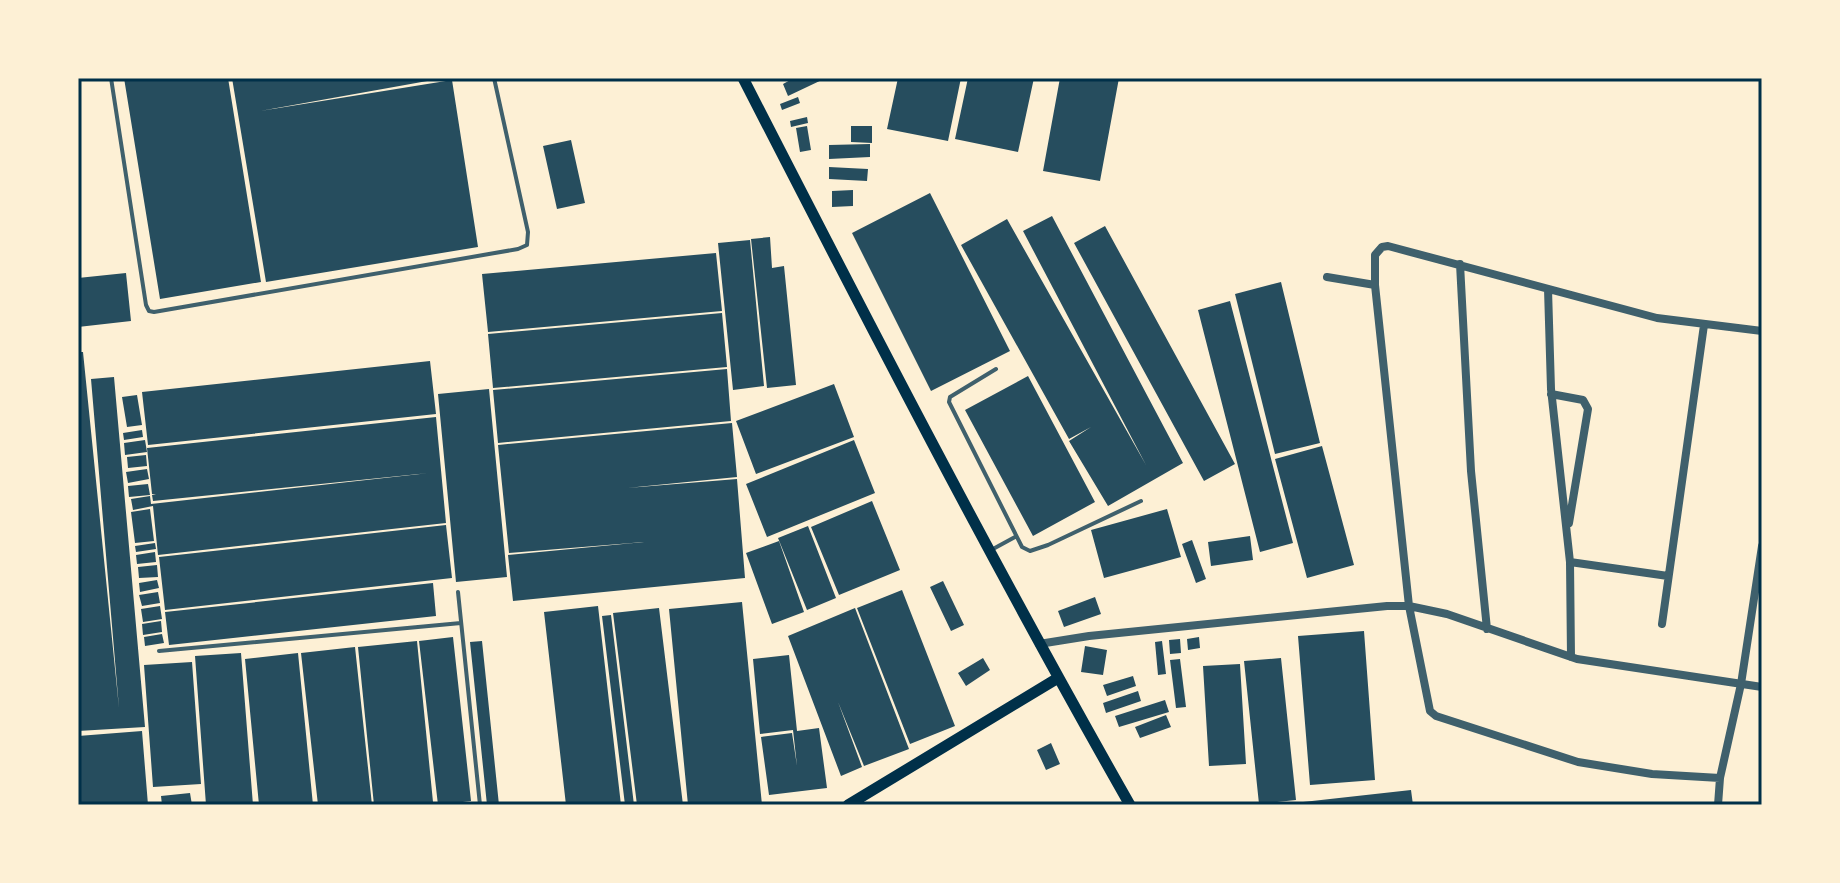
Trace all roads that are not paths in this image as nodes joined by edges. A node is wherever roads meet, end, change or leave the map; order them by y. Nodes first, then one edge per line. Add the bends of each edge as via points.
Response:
1 (111, 78) edge
2 (494, 78) edge
3 (743, 78) edge
4 (1460, 264) junction
5 (1327, 277) dead end
6 (1375, 285) junction
7 (1548, 289) junction
8 (1704, 325) junction
9 (1762, 331) edge
10 (996, 369) dead end
11 (1551, 394) junction
12 (1141, 501) dead end
13 (1567, 532) junction
14 (1015, 537) junction
15 (1762, 546) edge
16 (989, 551) junction
17 (1570, 562) junction
18 (1668, 576) junction
19 (458, 592) dead end
20 (1409, 606) junction
21 (461, 623) junction
22 (1662, 624) dead end
23 (1487, 629) junction
24 (1039, 644) junction
25 (159, 651) dead end
26 (1571, 657) junction
27 (1058, 678) junction
28 (1741, 684) junction
29 (1762, 687) edge
30 (1720, 778) junction
31 (480, 805) edge
32 (848, 805) edge
33 (1130, 805) edge
34 (1718, 805) edge

1 - 2 lane via 146,305 154,312 527,245
3 - 16 main road
4 - 6 street via 1382,247 1375,255
4 - 7 street
4 - 23 street via 1471,471
5 - 6 street
6 - 20 street
7 - 8 street
7 - 11 street
8 - 9 street
8 - 18 street
10 - 14 lane via 949,402
11 - 13 street
11 - 13 street via 1583,400 1588,409
12 - 14 lane via 1030,551
13 - 17 street
14 - 16 lane
15 - 28 street
16 - 24 main road
17 - 18 street
17 - 26 street
18 - 22 street
19 - 21 lane
20 - 23 street
20 - 24 street
20 - 30 street via 1429,707 1436,716 1578,762
21 - 25 lane
21 - 31 lane
23 - 26 street
24 - 27 main road
26 - 28 street
27 - 32 main road
27 - 33 main road
28 - 29 street
28 - 30 street
30 - 34 street

